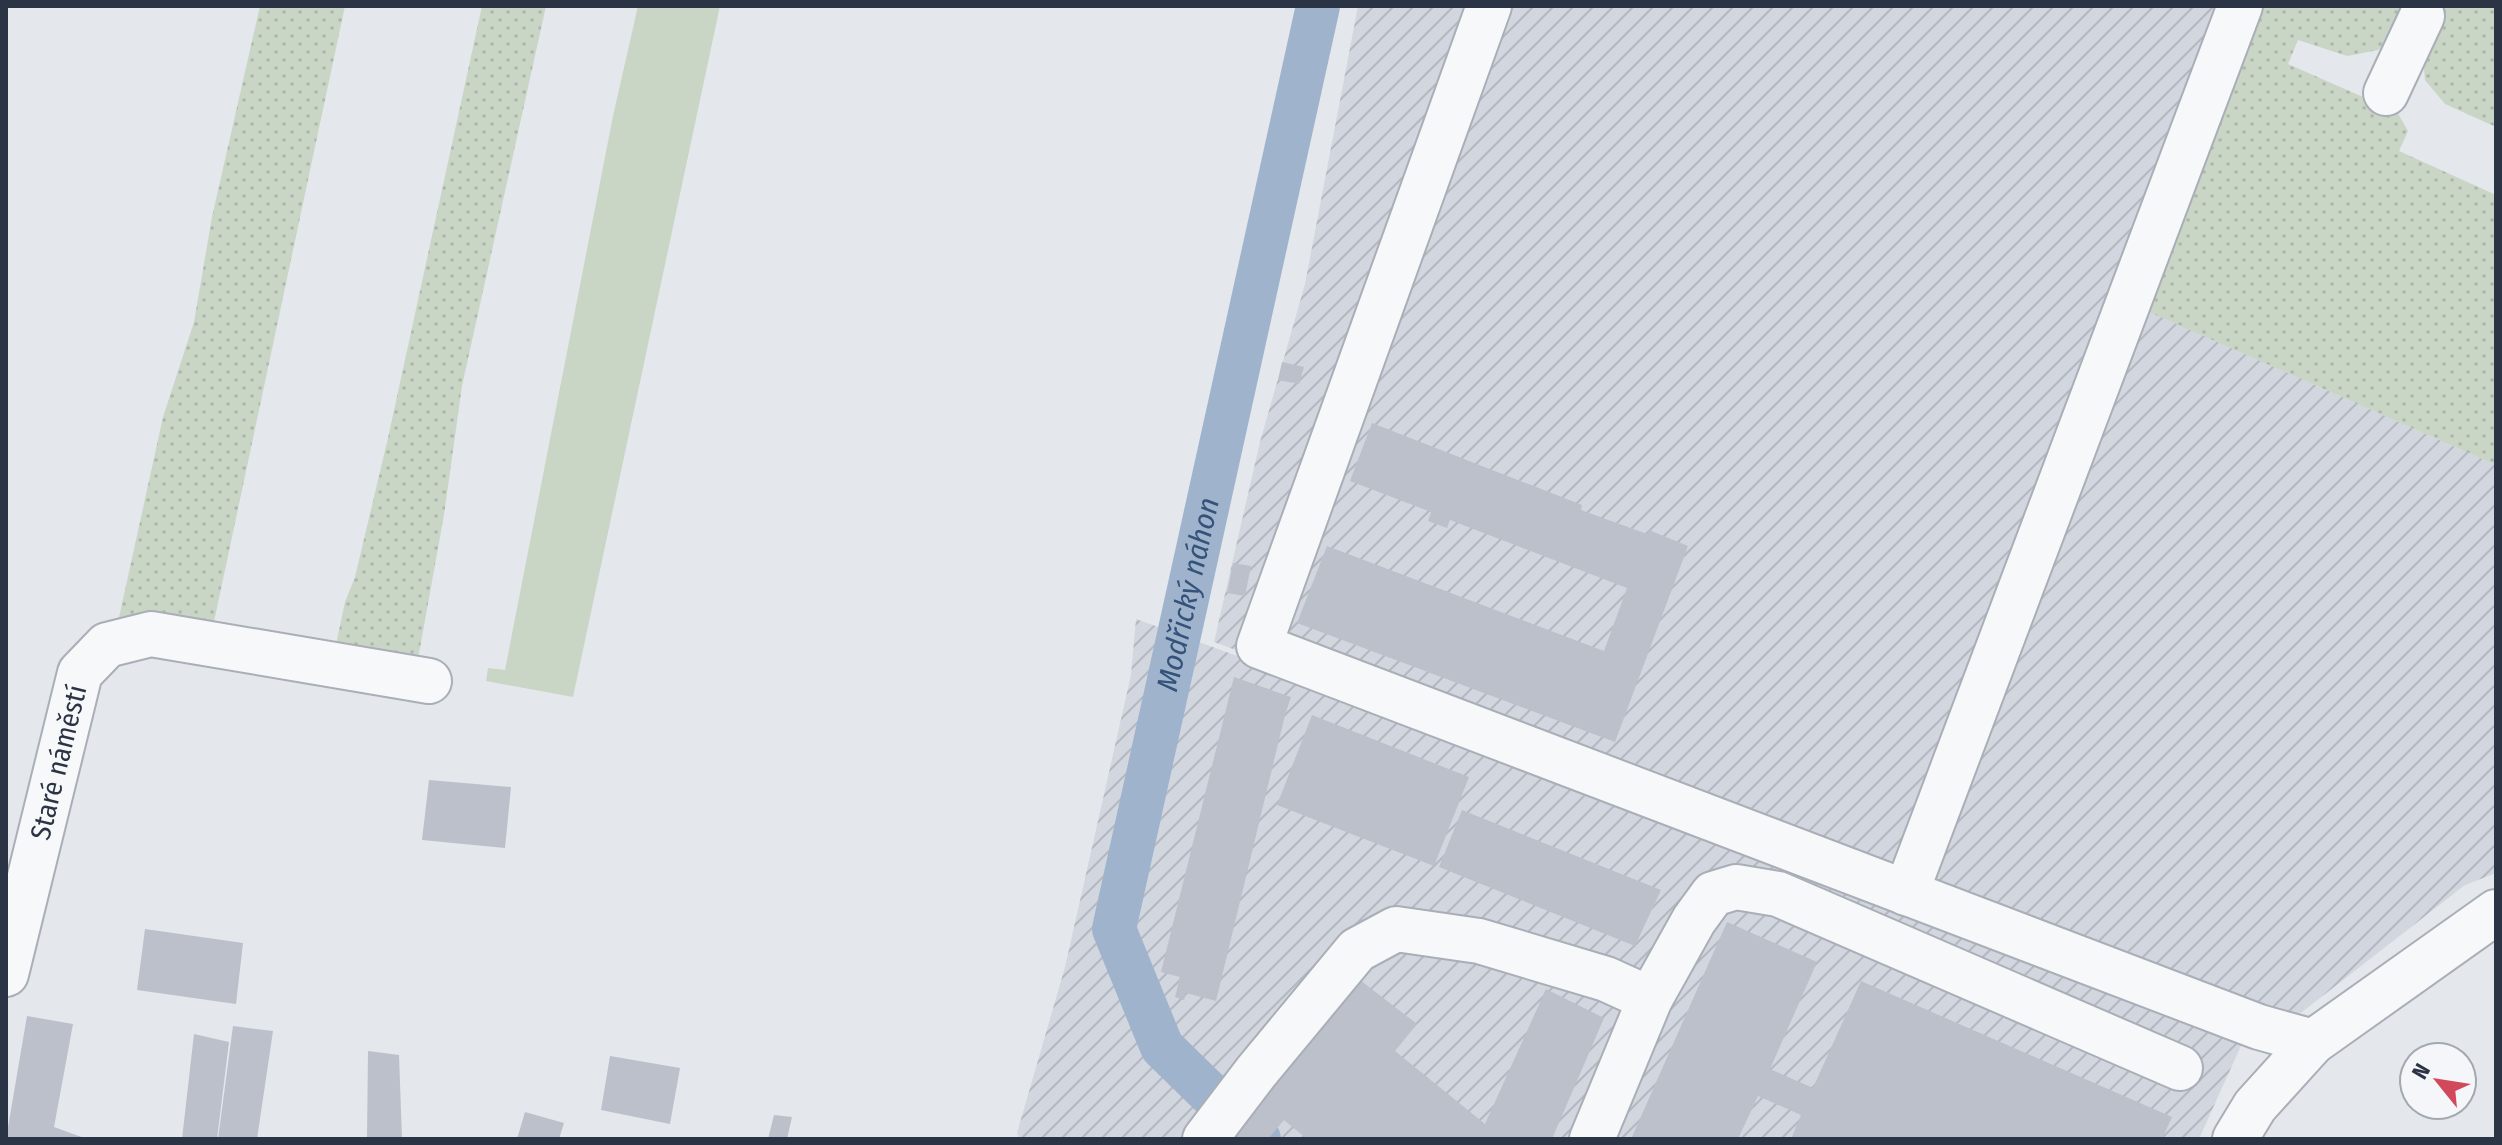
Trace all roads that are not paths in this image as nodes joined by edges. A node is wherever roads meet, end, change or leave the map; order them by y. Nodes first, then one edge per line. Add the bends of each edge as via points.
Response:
1 (1489, 6) edge
2 (2240, 6) edge
3 (2422, 16) dead end
4 (2386, 93) dead end
5 (429, 681) dead end
6 (1906, 893) junction
7 (2496, 912) edge
8 (6, 974) edge
9 (1650, 999) junction
10 (2313, 1042) junction
11 (2180, 1068) dead end
12 (1209, 1133) edge
13 (1592, 1139) edge
14 (2235, 1139) edge

1 - 6 street via 1259,646
2 - 6 street
3 - 4 street
5 - 8 street, Staré náměstí via 151,634 107,645 80,673
6 - 10 street via 2259,1027
7 - 10 street
9 - 11 street via 1713,894 1736,887 1778,894
9 - 12 street via 1606,979 1479,941 1396,929 1357,950
9 - 13 street
10 - 14 street via 2255,1106

